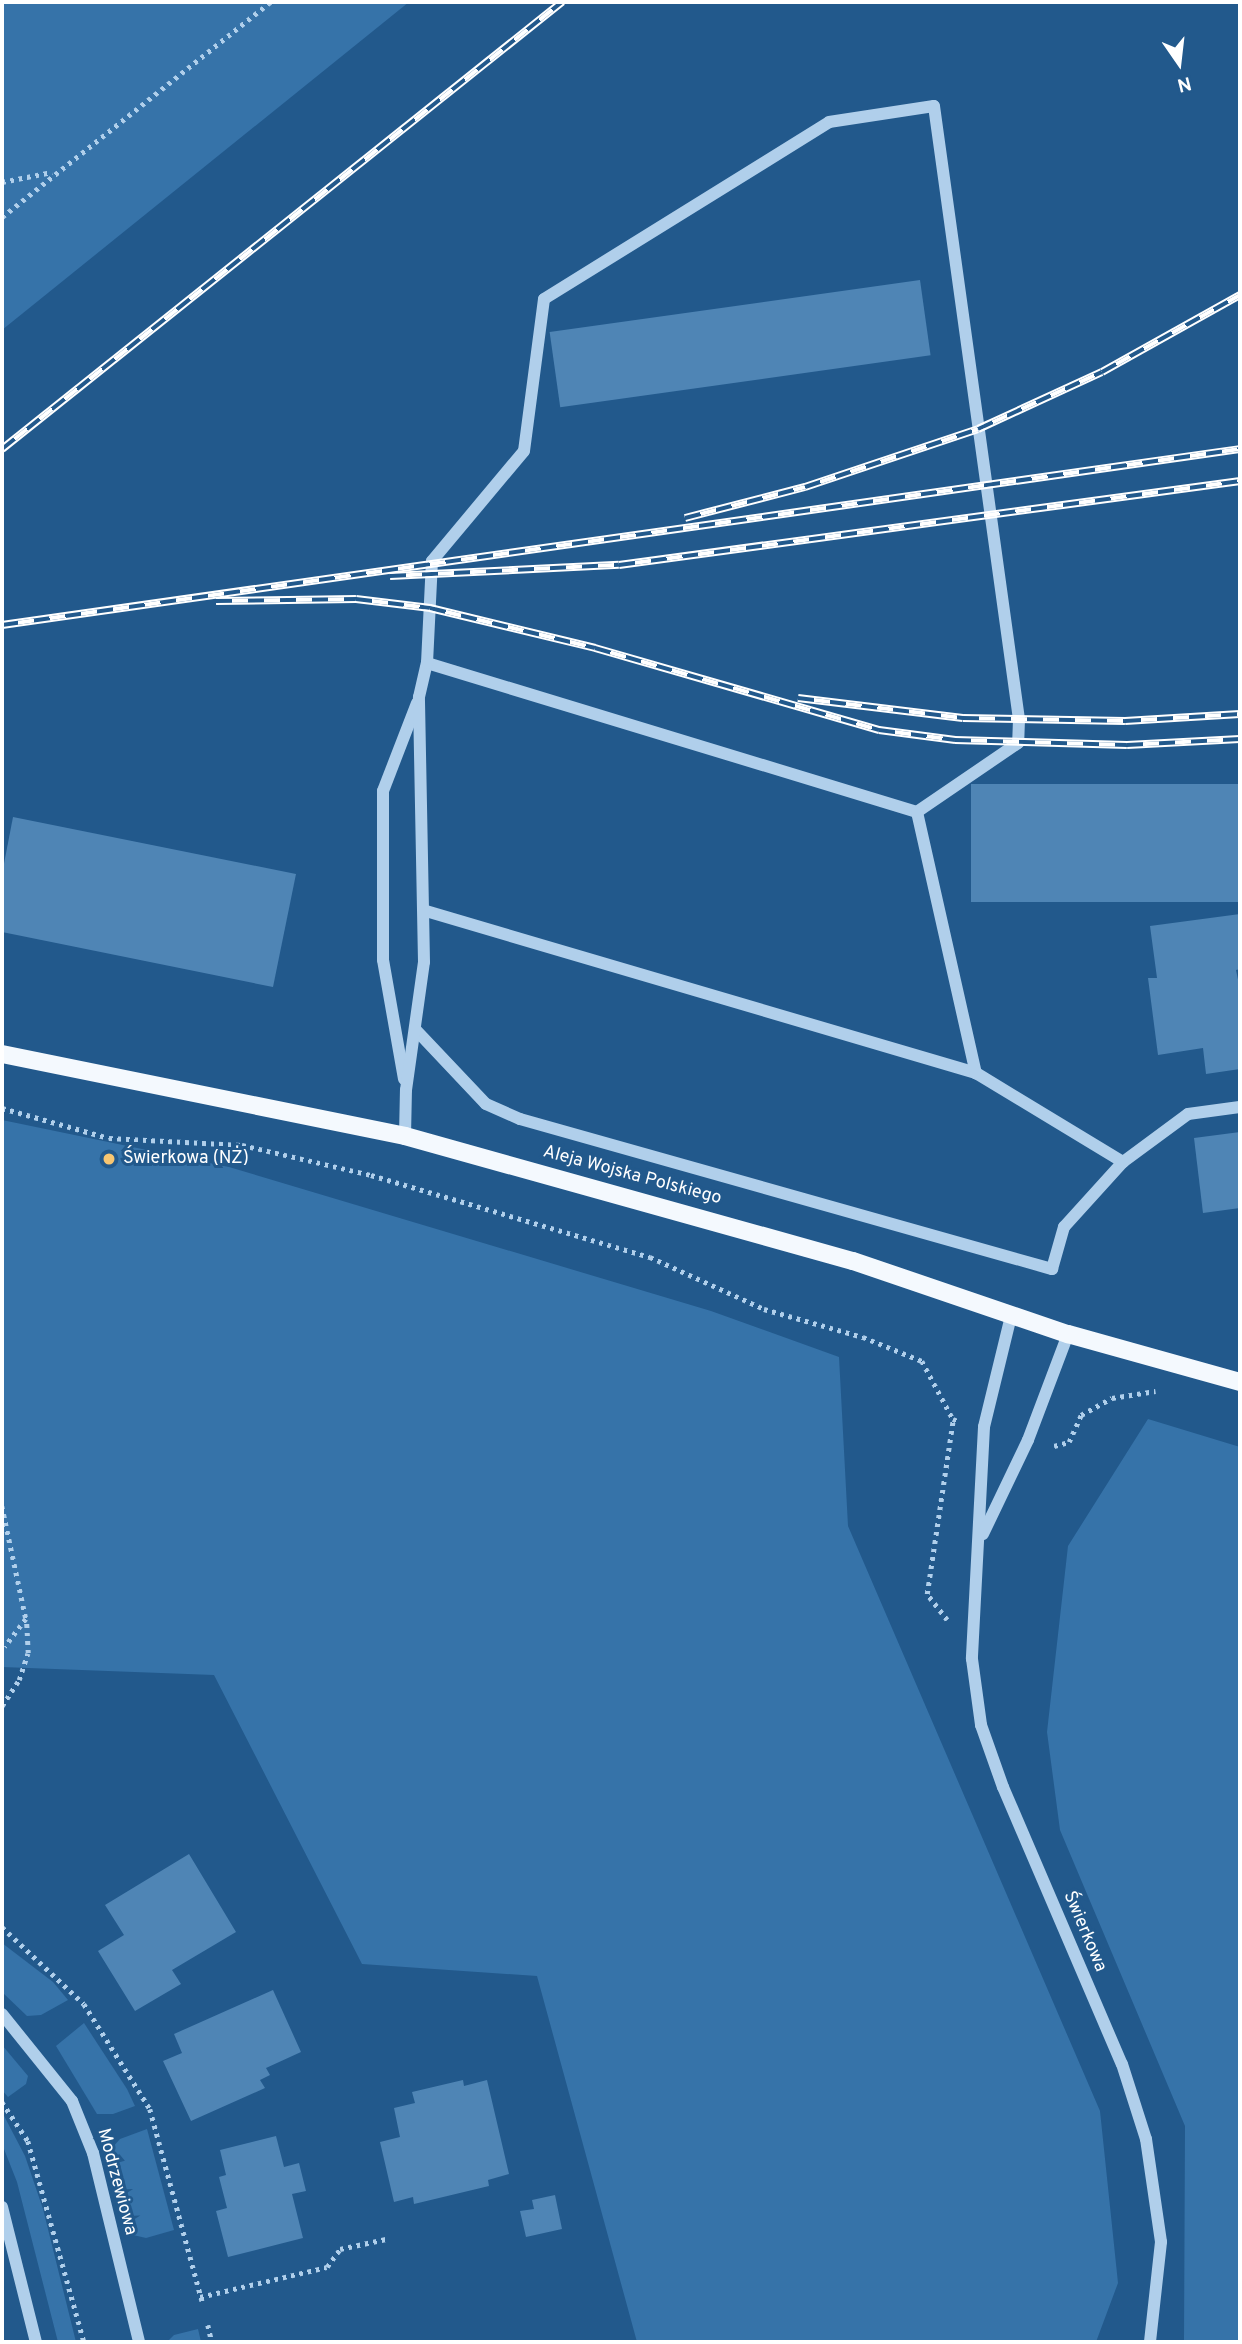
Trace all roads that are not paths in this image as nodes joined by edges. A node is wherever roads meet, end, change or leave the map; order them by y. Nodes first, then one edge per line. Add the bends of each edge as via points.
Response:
1 (427, 663) junction
2 (419, 697) junction
3 (917, 811) junction
4 (426, 911) junction
5 (415, 1029) junction
6 (2, 1054) edge
7 (976, 1073) junction
8 (406, 1090) junction
9 (1240, 1107) edge
10 (405, 1136) junction
11 (1123, 1162) junction
12 (1011, 1316) junction
13 (1068, 1334) junction
14 (1240, 1382) edge
15 (981, 1538) junction
16 (2, 2014) edge
17 (2, 2207) edge
18 (36, 2342) edge
19 (139, 2342) edge
20 (1150, 2342) edge

1 - 2 street
1 - 3 street
1 - 3 street via 432,561 524,451 544,299 830,122 934,106 1019,719 1018,743
2 - 4 street
2 - 8 street via 383,791 383,960
3 - 7 street
4 - 5 street
4 - 7 street
5 - 8 street
5 - 11 street via 486,1104 520,1119 1052,1269 1064,1227
6 - 10 main road, Aleja Wojska Polskiego
7 - 11 street
8 - 10 street
9 - 11 street via 1188,1114
10 - 12 main road, Aleja Wojska Polskiego via 853,1261
12 - 13 main road, Aleja Wojska Polskiego
12 - 15 street via 984,1427
13 - 14 main road, Aleja Wojska Polskiego
13 - 15 street via 1028,1440
15 - 20 street, Świerkowa via 972,1594 981,1725 1122,2064 1146,2139 1161,2242
16 - 19 street, Modrzewiowa via 72,2101 93,2153
17 - 18 street

